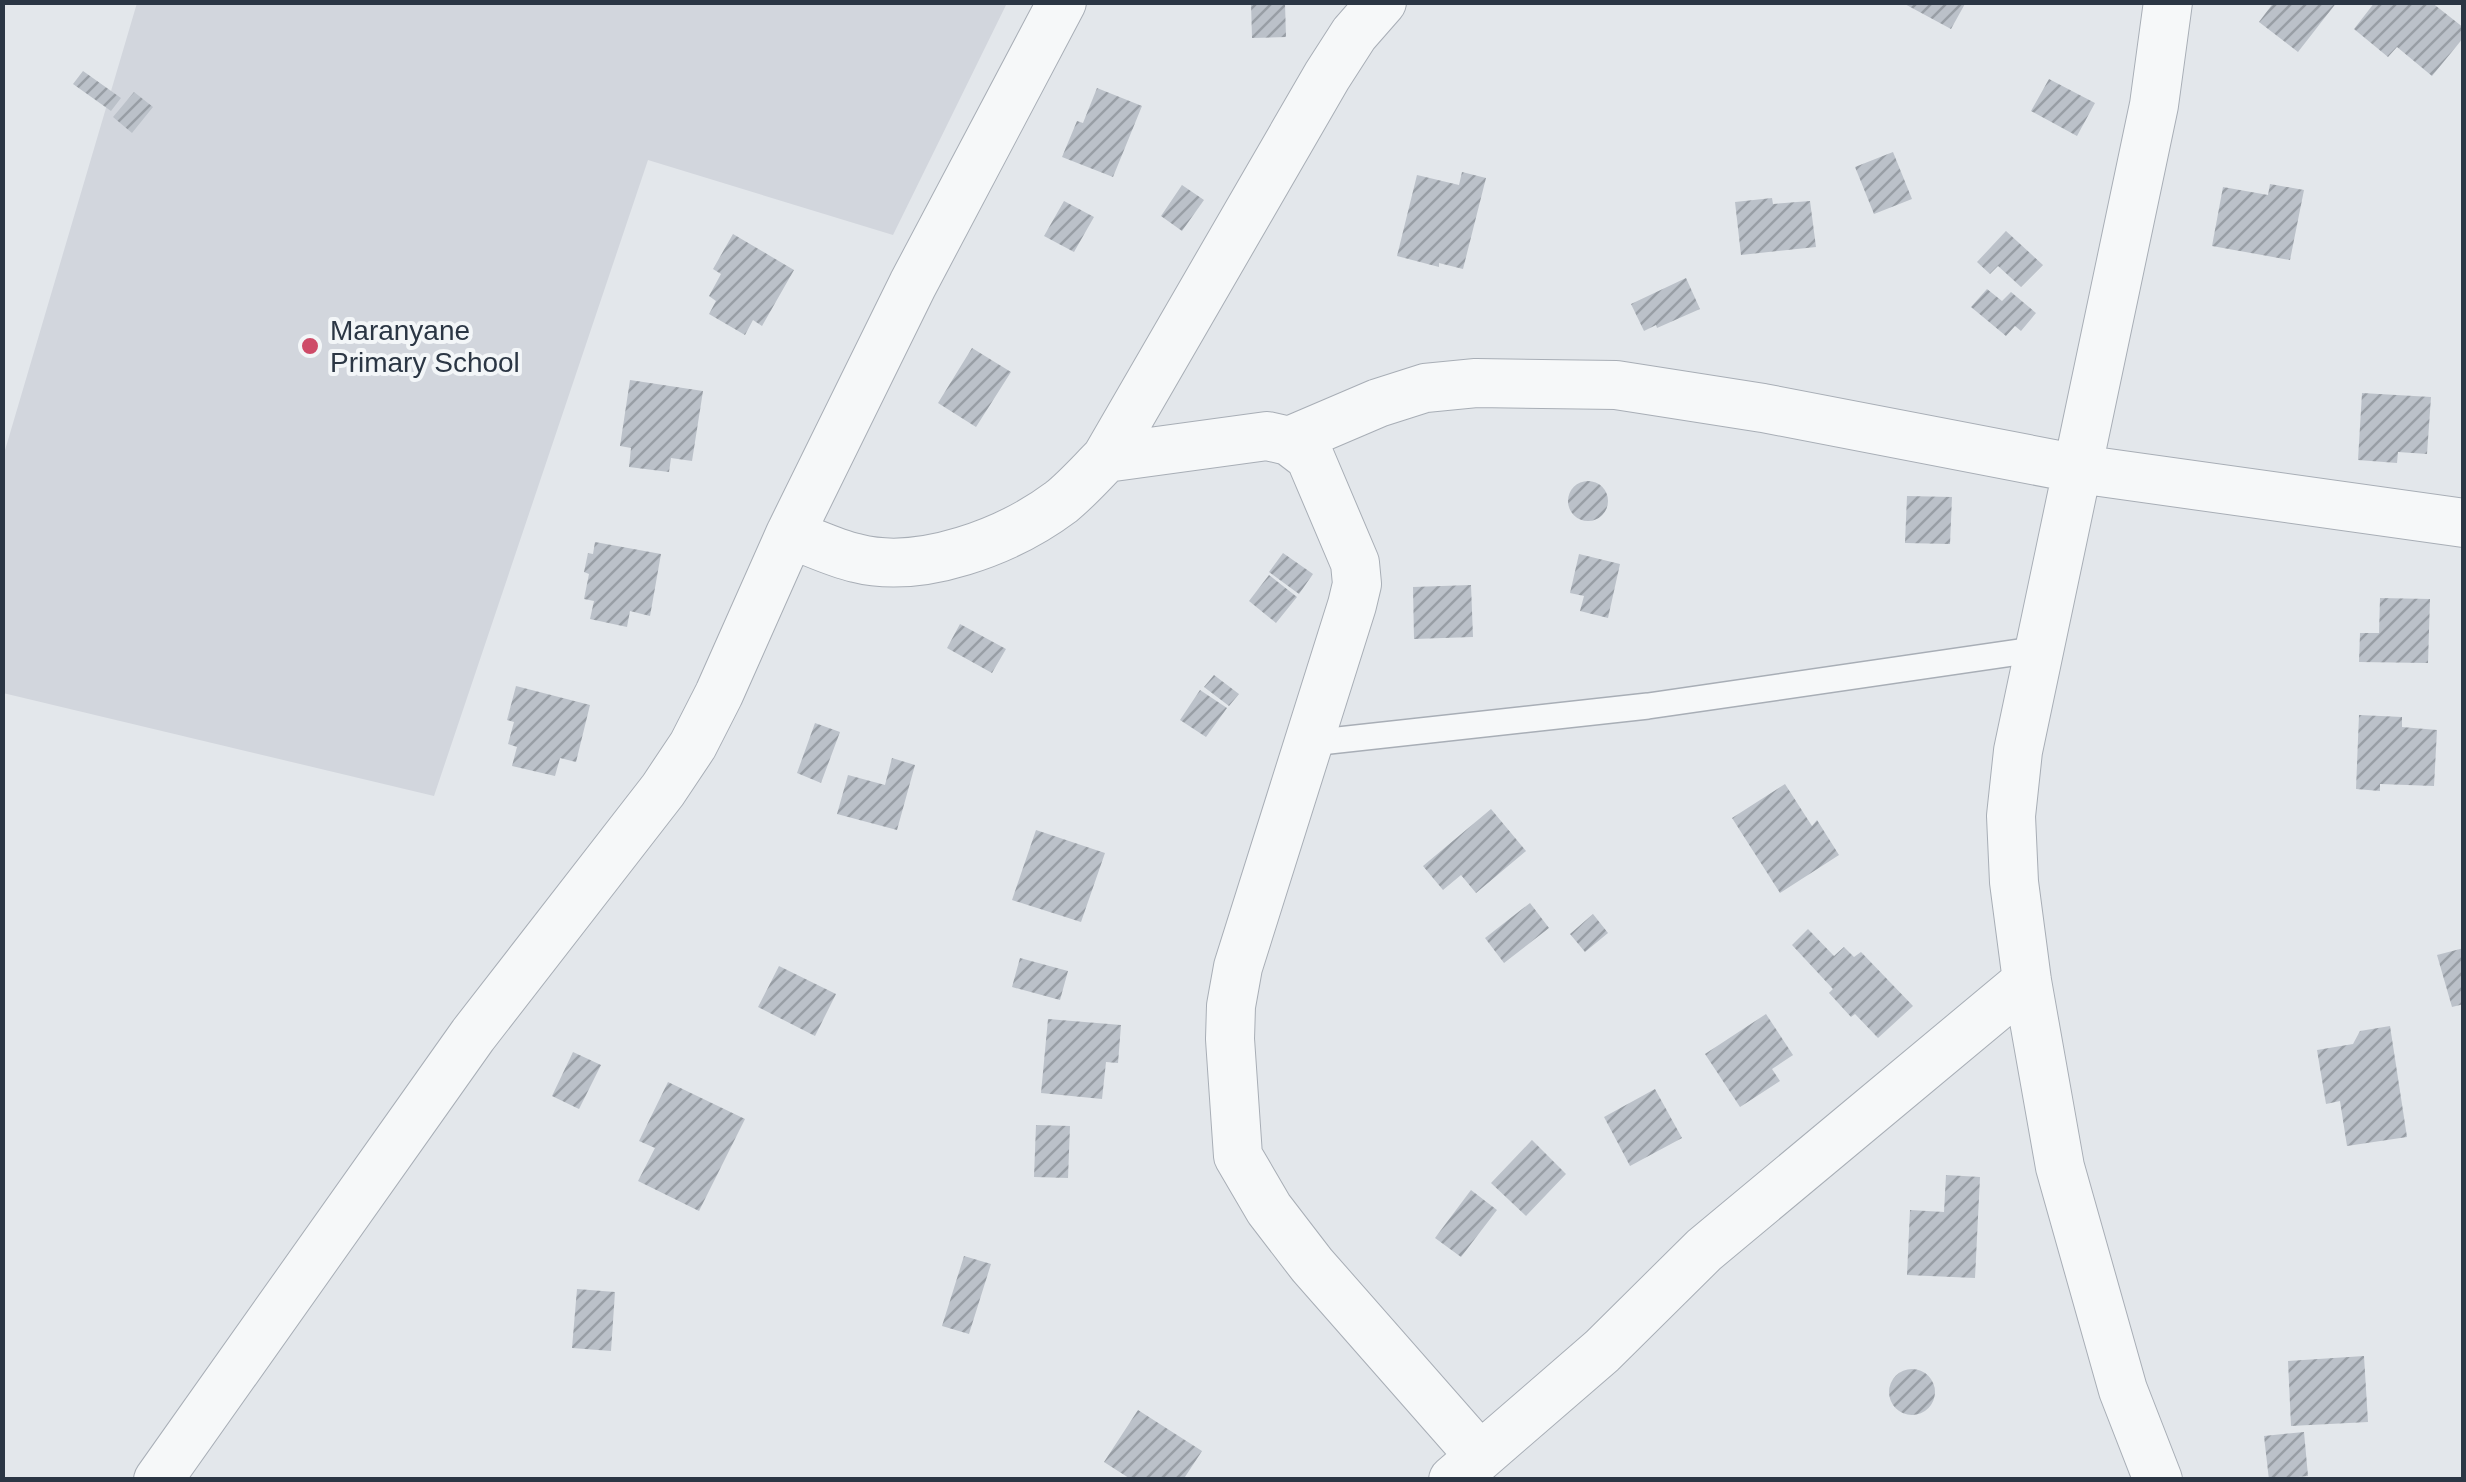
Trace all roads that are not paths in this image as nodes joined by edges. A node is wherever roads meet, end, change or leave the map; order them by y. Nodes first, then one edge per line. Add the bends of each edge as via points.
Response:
1 (1062, 2) edge
2 (1382, 2) edge
3 (2168, 2) edge
4 (1290, 441) junction
5 (1106, 458) junction
6 (2078, 470) junction
7 (2464, 523) edge
8 (790, 534) junction
9 (2040, 649) junction
10 (1311, 743) junction
11 (2027, 981) junction
12 (1466, 1467) edge
13 (158, 1480) edge
14 (2158, 1480) edge

1 - 8 street
2 - 5 street via 1327,76
3 - 6 street via 2154,105
4 - 5 street via 1268,436
4 - 6 street via 1424,388 1616,385
4 - 10 street via 1310,457 1355,563 1357,584
5 - 8 street via 1060,502 1012,532 916,562 858,559
6 - 7 street
6 - 9 street
8 - 13 street via 719,694 663,790 473,1035
9 - 10 lane via 1648,706
9 - 11 street via 2011,816
10 - 12 street via 1231,1006 1238,1156 1270,1209
11 - 12 street via 1704,1250 1602,1350
11 - 14 street via 2060,1167 2122,1390

